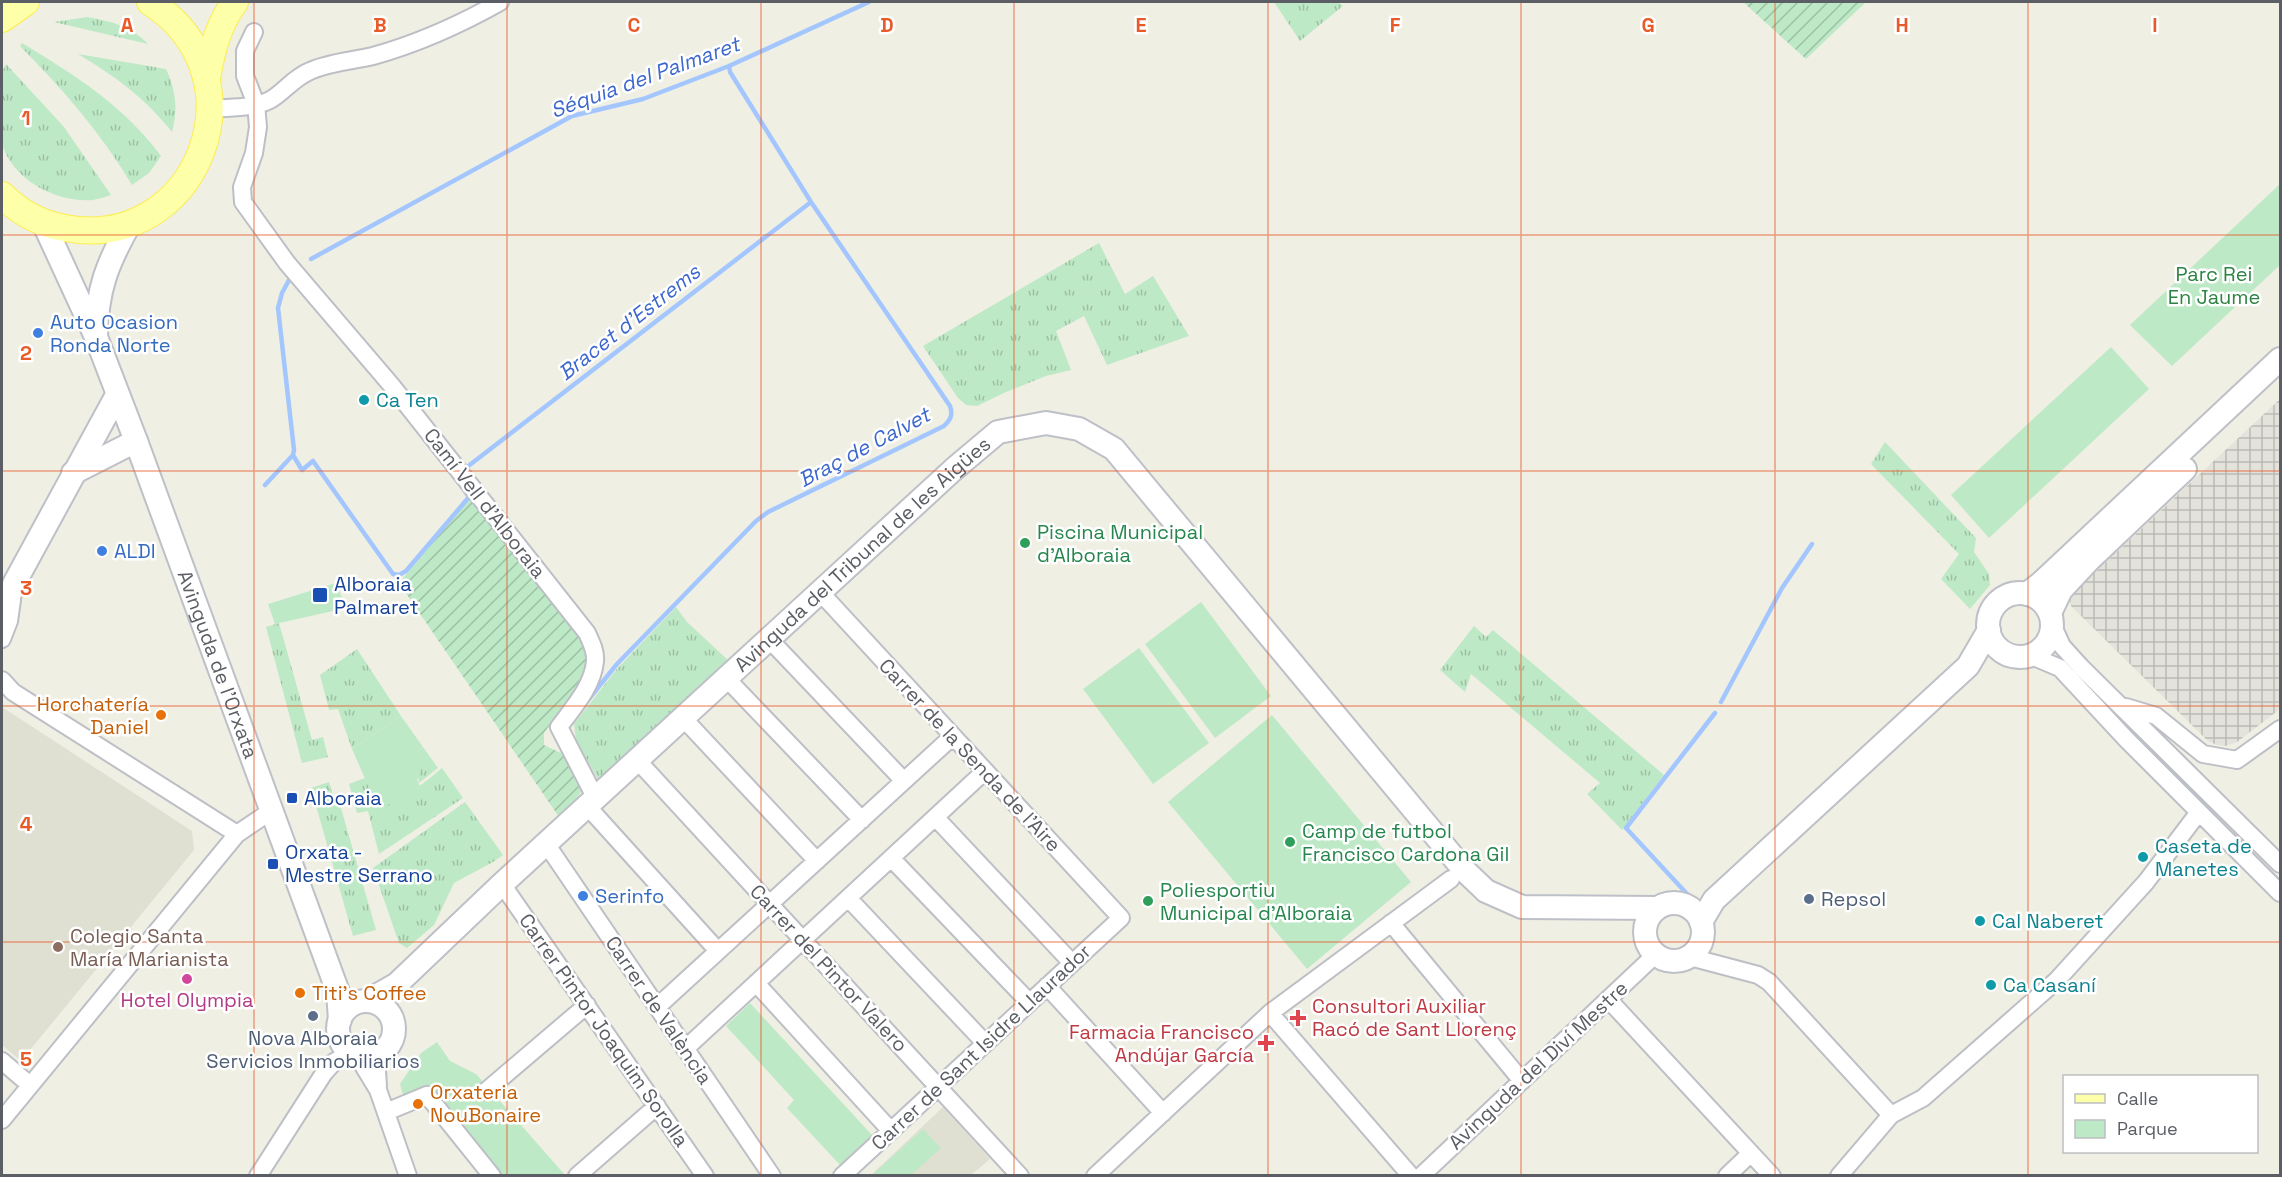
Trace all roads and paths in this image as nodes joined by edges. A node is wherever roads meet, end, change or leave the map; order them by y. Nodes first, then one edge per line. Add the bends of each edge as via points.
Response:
1 (2, 2) edge
2 (26, 2) edge
3 (150, 2) edge
4 (235, 2) edge
5 (500, 2) edge
6 (2, 13) edge
7 (2, 19) edge
8 (254, 32) dead end
9 (207, 79) junction
10 (256, 104) junction
11 (210, 109) junction
12 (3, 198) edge
13 (43, 222) junction
14 (130, 223) junction
15 (96, 338) junction
16 (2280, 359) edge
17 (2280, 380) edge
18 (117, 395) junction
19 (136, 441) junction
20 (73, 473) junction
21 (15, 582) junction
22 (820, 592) junction
23 (2027, 594) junction
24 (2, 613) edge
25 (2051, 619) junction
26 (1989, 630) junction
27 (2, 639) edge
28 (770, 639) junction
29 (2005, 652) junction
30 (2029, 655) junction
31 (1968, 666) junction
32 (727, 679) junction
33 (2, 681) edge
34 (2123, 706) junction
35 (684, 719) junction
36 (2280, 729) edge
37 (953, 736) junction
38 (638, 761) junction
39 (985, 771) junction
40 (904, 781) junction
41 (592, 803) junction
42 (271, 811) junction
43 (2199, 812) junction
44 (936, 818) junction
45 (862, 820) junction
46 (237, 834) junction
47 (547, 845) junction
48 (891, 858) junction
49 (817, 861) junction
50 (2280, 864) edge
51 (1451, 879) dead end
52 (502, 884) junction
53 (2280, 894) edge
54 (848, 898) junction
55 (770, 904) junction
56 (1694, 914) junction
57 (1651, 917) junction
58 (1120, 918) joint
59 (1391, 923) junction
60 (803, 940) junction
61 (718, 951) junction
62 (1655, 955) junction
63 (1690, 957) junction
64 (1072, 963) junction
65 (397, 984) junction
66 (756, 984) junction
67 (1047, 986) junction
68 (354, 998) junction
69 (1608, 999) junction
70 (1029, 1002) junction
71 (587, 1005) junction
72 (657, 1006) junction
73 (1270, 1013) junction
74 (392, 1016) junction
75 (986, 1043) junction
76 (685, 1049) junction
77 (361, 1055) junction
78 (2, 1061) edge
79 (1522, 1081) junction
80 (30, 1085) junction
81 (938, 1086) junction
82 (486, 1091) dead end
83 (657, 1106) junction
84 (386, 1112) junction
85 (1163, 1113) junction
86 (1891, 1115) junction
87 (2, 1120) edge
88 (891, 1131) junction
89 (1751, 1153) junction
90 (258, 1176) edge
91 (408, 1176) edge
92 (492, 1176) edge
93 (577, 1176) edge
94 (705, 1176) edge
95 (772, 1176) edge
96 (842, 1176) edge
97 (1020, 1176) edge
98 (1095, 1176) edge
99 (1411, 1176) edge
100 (1421, 1176) edge
101 (1727, 1176) edge
102 (1772, 1176) edge
103 (1839, 1176) edge

1 - 6 street
2 - 7 main road
3 - 9 main road via 171,17 191,41
4 - 9 main road via 214,42
5 - 10 street via 413,42 310,71 270,100
8 - 10 street via 245,51 245,76
9 - 11 main road
10 - 11 street
10 - 41 street, Camí Vell d'Alboraia via 258,127 242,187 243,202 287,263 393,386 587,633 595,660 591,674 581,697 559,727
11 - 14 main road via 207,136 186,180 171,198
12 - 13 main road
13 - 14 main road via 86,230
13 - 15 street, Avinguda de l'Orxata
14 - 15 street, Avinguda de l'Orxata via 113,252 100,288
15 - 18 street, Avinguda de l'Orxata
16 - 23 street
17 - 25 street via 2089,560 2061,590
18 - 19 street, Avinguda de l'Orxata
18 - 20 street
19 - 20 street
19 - 42 street, Avinguda de l'Orxata
20 - 21 street
21 - 24 street
21 - 27 street
22 - 28 street, Avinguda del Tribunal de les Aigües
22 - 37 street, Carrer de la Senda de l'Aire
22 - 57 street, Avinguda del Tribunal de les Aigües via 998,432 1046,423 1079,429 1114,448 1464,870 1486,891 1522,907 1627,909
23 - 25 street via 2043,603
23 - 26 street via 2011,594 2000,600 1989,617
25 - 30 street via 2046,643
25 - 34 street via 2062,646
26 - 29 street via 1994,643
26 - 31 street
28 - 32 street, Avinguda del Tribunal de les Aigües
28 - 40 street
29 - 30 street
29 - 31 street
30 - 43 street via 2060,668
31 - 56 street via 1714,900
32 - 35 street, Avinguda del Tribunal de les Aigües
32 - 45 street
33 - 46 street via 13,692
34 - 36 street via 2156,716 2203,754 2237,760
34 - 50 street
35 - 38 street, Avinguda del Tribunal de les Aigües
35 - 49 street
37 - 39 street, Carrer de la Senda de l'Aire
37 - 40 street
38 - 41 street, Avinguda del Tribunal de les Aigües
38 - 55 street, Carrer del Pintor Valero
39 - 44 street
39 - 58 street, Carrer de la Senda de l'Aire
40 - 45 street
41 - 47 street, Avinguda del Tribunal de les Aigües
41 - 61 street
42 - 46 street
42 - 68 street, Avinguda de l'Orxata
43 - 53 street
43 - 86 street via 2146,882 2057,980 1923,1098
44 - 48 street
44 - 64 street
45 - 49 street
46 - 80 street
47 - 52 street, Avinguda del Tribunal de les Aigües
47 - 72 street, Carrer de València
48 - 54 street
48 - 70 street
49 - 55 street
51 - 59 street
52 - 65 street, Avinguda del Tribunal de les Aigües
52 - 71 street, Carrer Pintor Joaquim Sorolla
54 - 60 street
54 - 75 street
55 - 60 street, Carrer del Pintor Valero
55 - 61 street
56 - 57 street via 1672,903
56 - 63 street via 1703,932
57 - 62 street via 1647,943
58 - 64 street, Carrer de Sant Isidre Llaurador
59 - 73 street
59 - 79 street
60 - 66 street
60 - 81 street, Carrer del Pintor Valero
61 - 72 street
62 - 63 street via 1669,961
62 - 69 street, Avinguda del Diví Mestre
63 - 86 street via 1758,975 1769,982
64 - 67 street, Carrer de Sant Isidre Llaurador
65 - 68 street, Avinguda del Tribunal de les Aigües
65 - 74 street
66 - 76 street
66 - 88 street
67 - 70 street, Carrer de Sant Isidre Llaurador
67 - 85 street
68 - 74 street via 381,1005
68 - 77 street via 340,1020 339,1038
69 - 79 street, Avinguda del Diví Mestre
69 - 89 street
70 - 75 street, Carrer de Sant Isidre Llaurador
71 - 82 street
71 - 83 street, Carrer Pintor Joaquim Sorolla
72 - 76 street, Carrer de València
73 - 85 street
73 - 99 street
74 - 77 street via 391,1044
75 - 81 street, Carrer de Sant Isidre Llaurador
76 - 95 street, Carrer de València
77 - 84 street
77 - 90 street via 334,1062 324,1073
78 - 80 street
79 - 100 street, Avinguda del Diví Mestre
80 - 87 street
81 - 88 street, Carrer de Sant Isidre Llaurador
81 - 97 street, Carrer del Pintor Valero
83 - 93 street
83 - 94 street, Carrer Pintor Joaquim Sorolla
84 - 91 street
84 - 92 street via 428,1095
85 - 98 street
86 - 103 street
88 - 96 street, Carrer de Sant Isidre Llaurador
89 - 101 street
89 - 102 street

